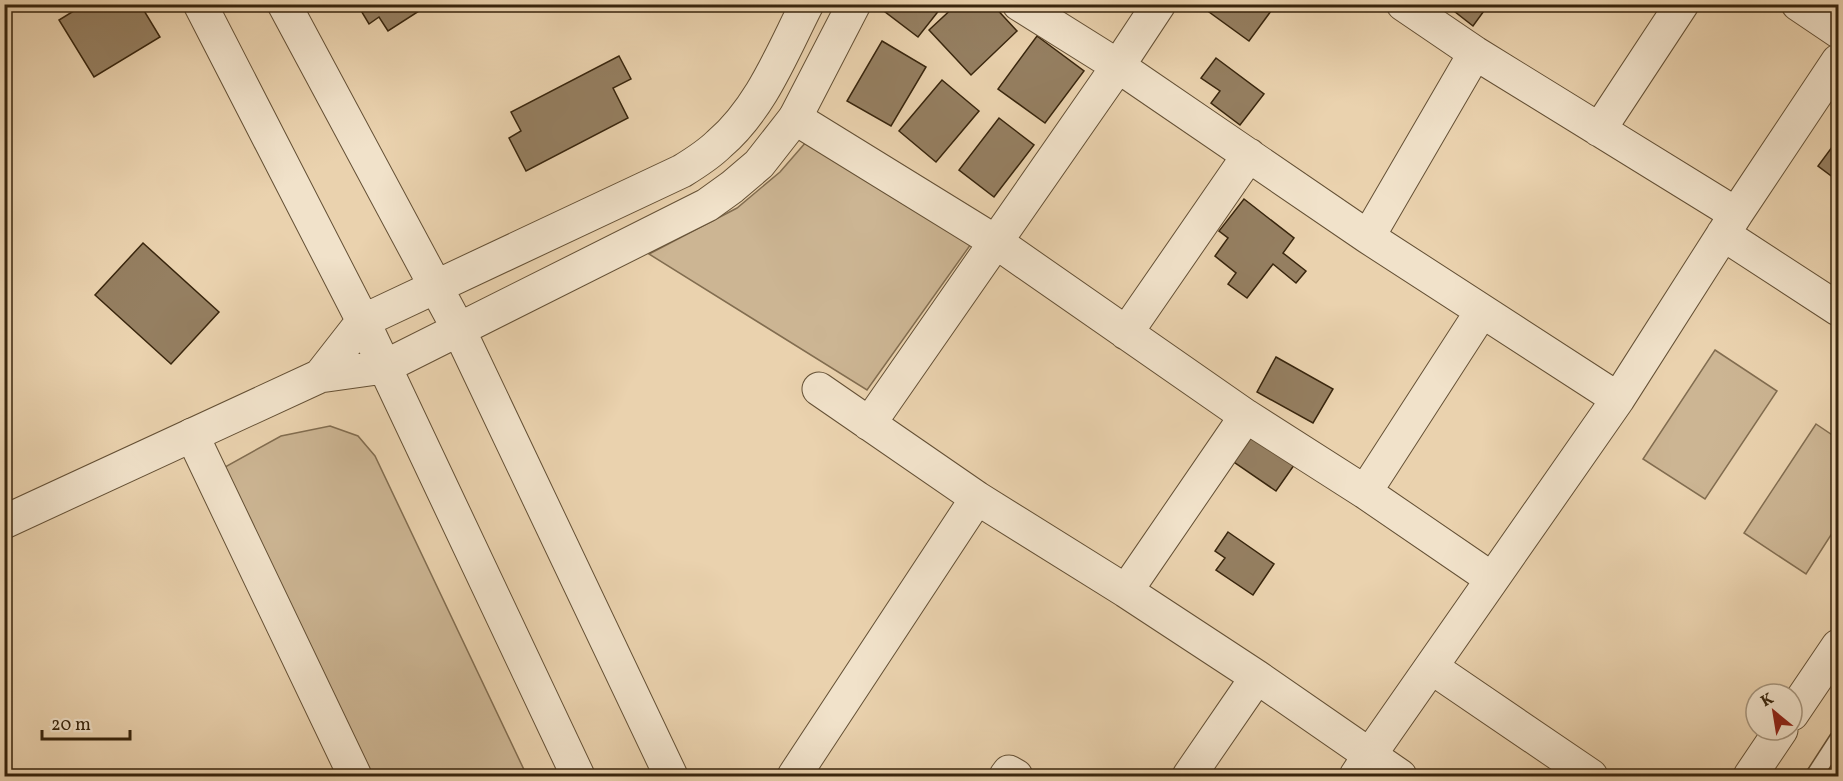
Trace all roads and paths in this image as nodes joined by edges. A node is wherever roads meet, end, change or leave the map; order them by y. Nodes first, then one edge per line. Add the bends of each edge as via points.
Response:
1 (200, 4) edge
2 (284, 4) edge
3 (807, 4) edge
4 (854, 4) edge
5 (1019, 4) edge
6 (1159, 4) edge
7 (1403, 4) edge
8 (1682, 4) edge
9 (1798, 4) edge
10 (1839, 31) edge
11 (1475, 53) junction
12 (1839, 61) edge
13 (1118, 66) junction
14 (795, 118) junction
15 (1599, 130) junction
16 (1249, 155) junction
17 (1730, 224) junction
18 (1368, 237) junction
19 (996, 242) junction
20 (435, 287) junction
21 (1839, 309) edge
22 (1482, 311) junction
23 (363, 321) junction
24 (459, 330) junction
25 (1126, 333) junction
26 (384, 366) junction
27 (320, 376) junction
28 (819, 389) dead end
29 (1618, 399) junction
30 (1246, 416) junction
31 (869, 424) junction
32 (192, 435) junction
33 (1365, 492) junction
34 (977, 498) junction
35 (4, 522) edge
36 (1492, 579) junction
37 (1126, 591) junction
38 (1837, 653) edge
39 (1431, 667) junction
40 (1257, 677) junction
41 (1804, 698) edge
42 (1839, 739) edge
43 (1773, 742) edge
44 (1363, 766) edge
45 (1590, 776) edge
46 (355, 777) edge
47 (578, 777) edge
48 (670, 777) edge
49 (794, 777) edge
50 (1006, 777) edge
51 (1016, 777) edge
52 (1189, 777) edge
53 (1400, 777) edge
54 (1749, 777) edge
55 (1814, 777) edge

1 - 23 street
2 - 20 street
3 - 20 street via 753,106 720,144 702,158 682,171
4 - 14 street
5 - 13 street
6 - 13 street
7 - 11 street
8 - 15 street
9 - 10 street
11 - 15 street
11 - 18 street
12 - 17 street
13 - 16 street
13 - 19 street
14 - 19 street
14 - 24 street via 759,164 707,205
15 - 17 street
16 - 18 street
16 - 25 street
17 - 21 street
17 - 29 street
18 - 22 street
19 - 25 street
19 - 31 street
20 - 23 street
20 - 24 street
22 - 29 street
22 - 33 street
23 - 26 street
23 - 27 street
24 - 26 street
24 - 48 street
25 - 30 street
26 - 27 street
26 - 47 street
27 - 32 street
28 - 31 street
29 - 36 street
30 - 33 street
30 - 37 street
31 - 34 street
32 - 35 street
32 - 46 street
33 - 36 street
34 - 37 street
34 - 49 street
36 - 39 street
37 - 40 street
38 - 41 street
39 - 44 street
39 - 45 street
40 - 44 street
40 - 52 street
42 - 55 lane
43 - 54 street
44 - 53 street
50 - 51 street via 1009,772

